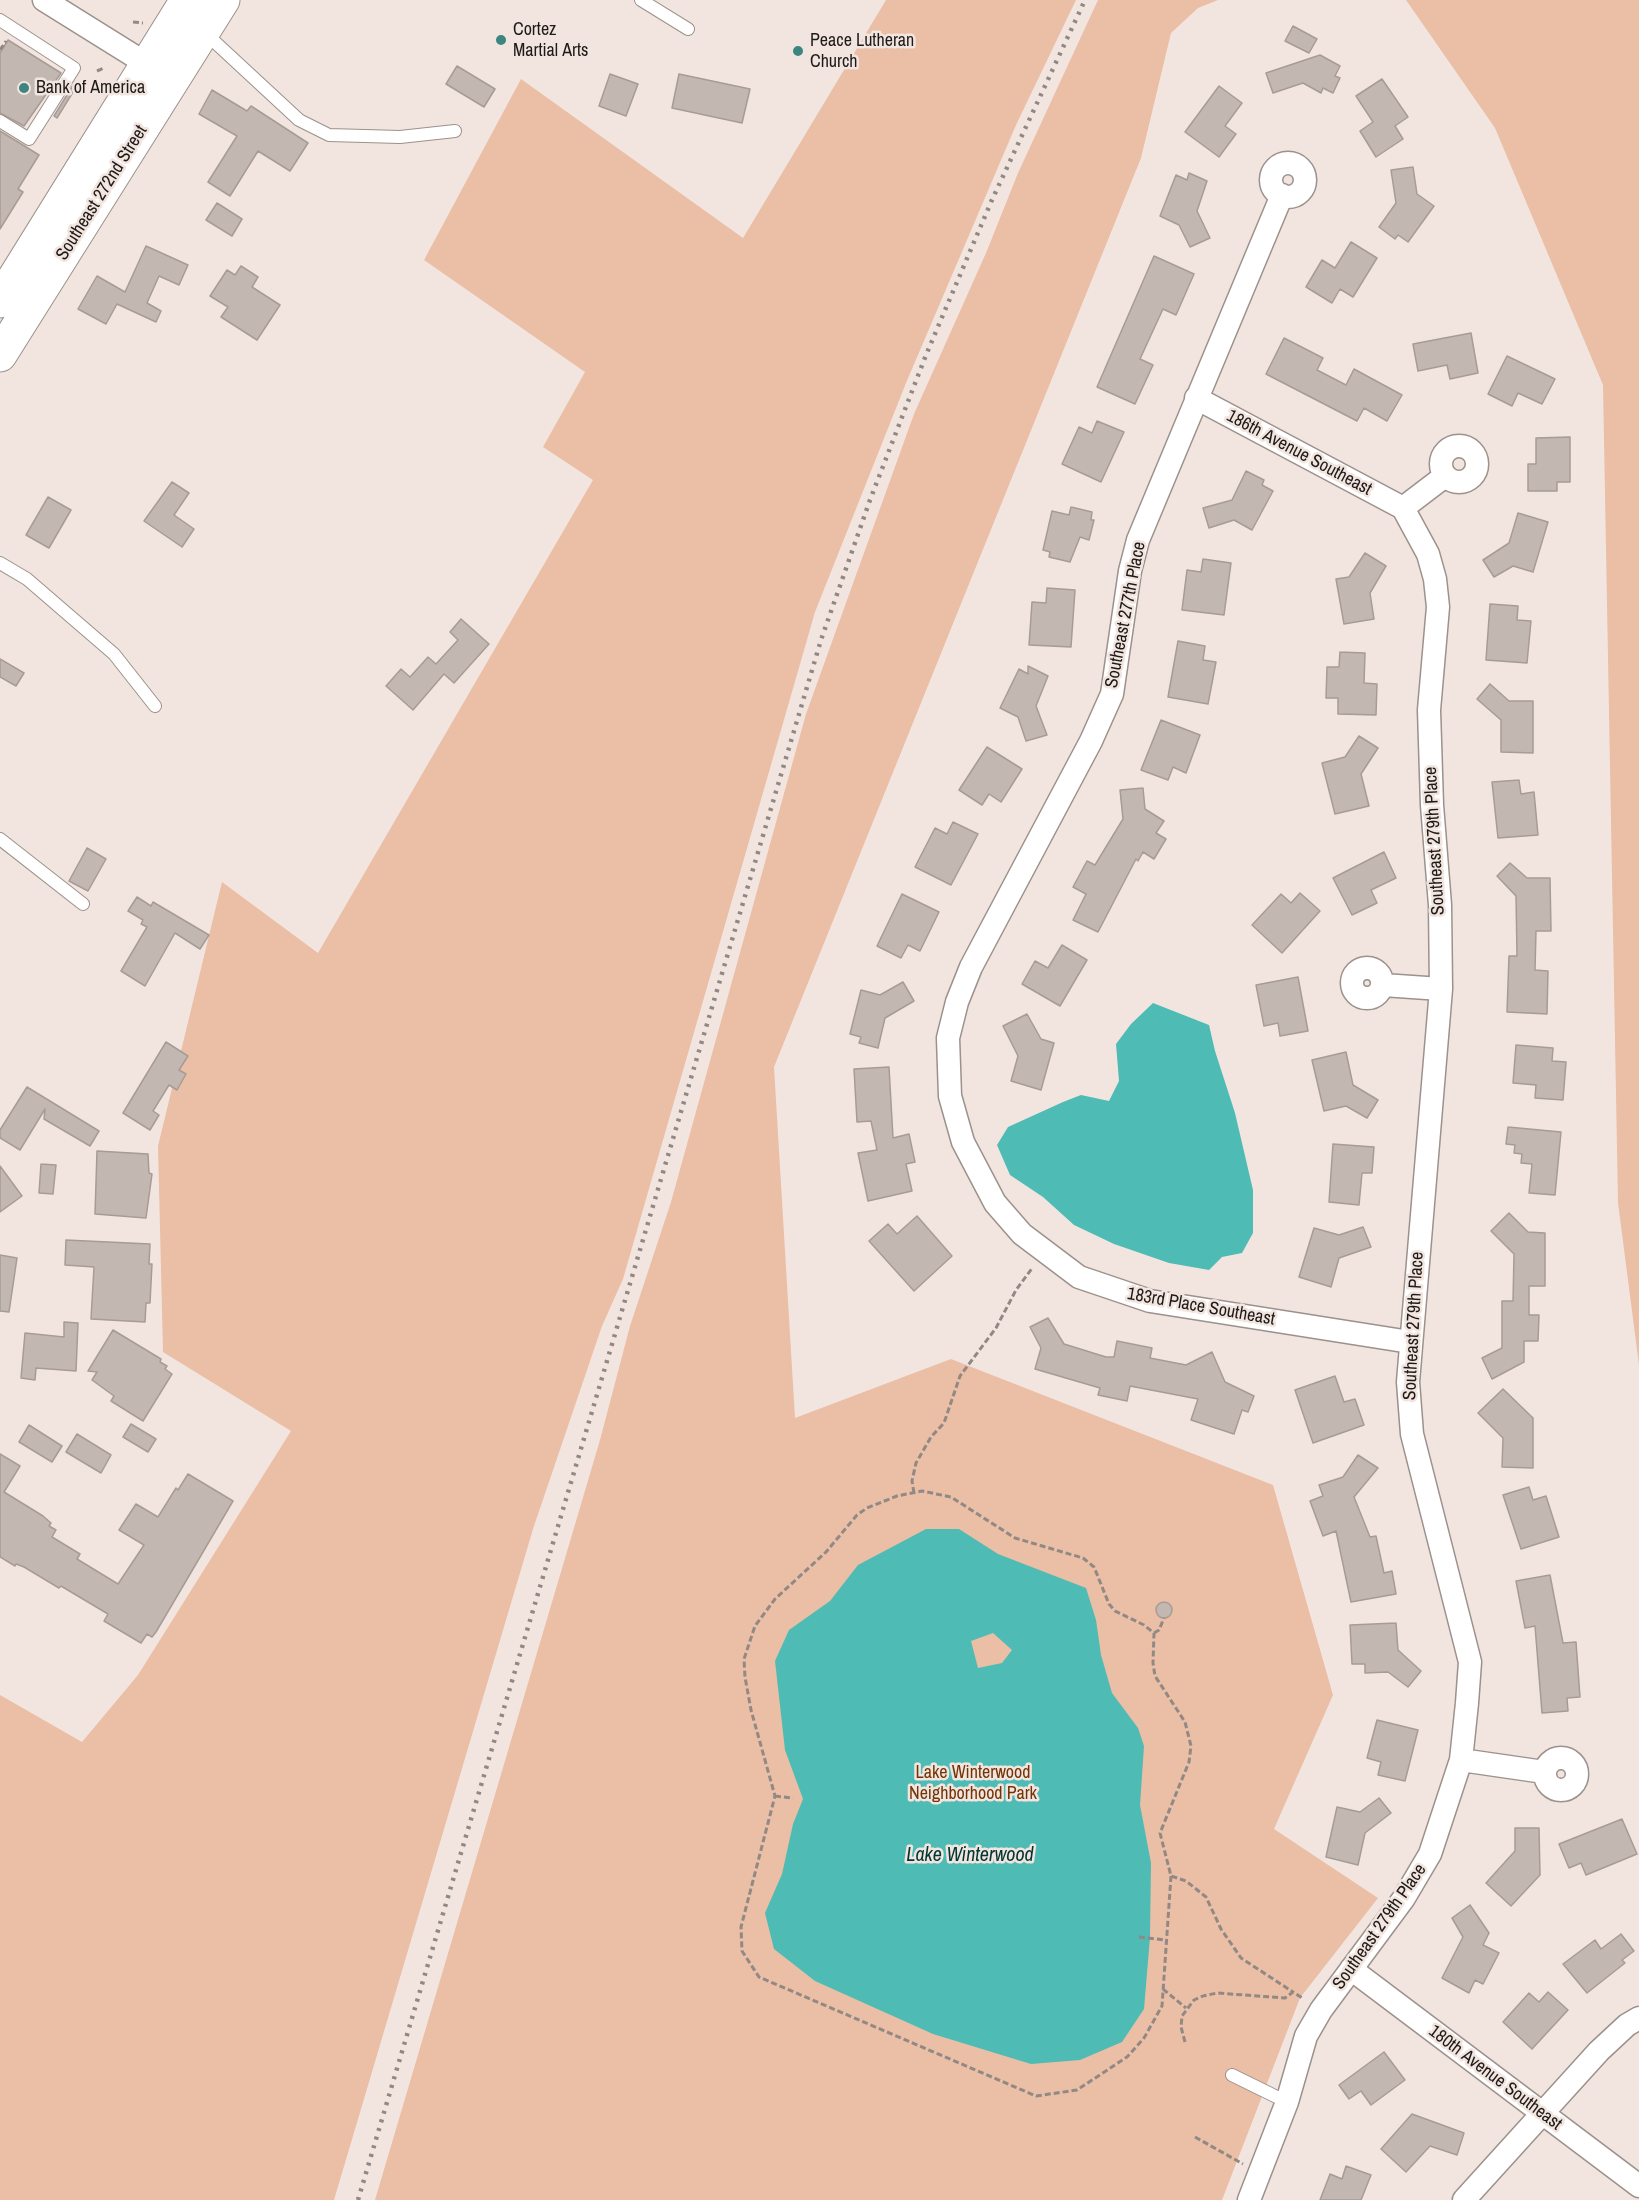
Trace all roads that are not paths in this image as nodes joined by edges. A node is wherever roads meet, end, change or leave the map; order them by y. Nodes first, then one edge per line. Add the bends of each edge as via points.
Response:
1 (44, 0) edge
2 (187, 0) edge
3 (223, 0) edge
4 (641, 0) edge
5 (0, 20) edge
6 (688, 29) dead end
7 (203, 31) junction
8 (159, 72) junction
9 (0, 121) edge
10 (455, 131) dead end
11 (1282, 195) dead end
12 (0, 301) edge
13 (0, 355) edge
14 (1196, 398) junction
15 (1445, 476) dead end
16 (1403, 508) junction
17 (0, 563) edge
18 (155, 706) dead end
19 (0, 839) edge
20 (83, 904) dead end
21 (1383, 985) dead end
22 (1441, 989) junction
23 (950, 1096) joint
24 (1410, 1342) junction
25 (1461, 1760) junction
26 (1544, 1772) dead end
27 (1351, 1969) junction
28 (1639, 2018) edge
29 (1233, 2075) dead end
30 (1287, 2102) junction
31 (1541, 2115) junction
32 (1639, 2186) edge
33 (1249, 2200) edge
34 (1464, 2200) edge

1 - 8 street
2 - 8 main road, Southeast 272nd Street
3 - 7 main road, Southeast 272nd Street
4 - 6 lane
5 - 9 lane via 74,68 29,139
7 - 8 main road, Southeast 272nd Street
7 - 10 lane via 298,120 329,135 400,137
8 - 12 main road, Southeast 272nd Street
8 - 13 main road, Southeast 272nd Street
11 - 14 street, Southeast 277th Place
14 - 16 street, 186th Avenue Southeast
14 - 23 street, Southeast 277th Place via 1138,540 1112,694 971,967 957,1002 948,1038
15 - 16 street
16 - 22 street, Southeast 279th Place via 1428,554 1438,607 1429,710
17 - 18 lane via 27,579 114,654
19 - 20 lane
21 - 22 street
22 - 24 street, Southeast 279th Place
23 - 24 street, 183rd Place Southeast via 963,1142 994,1203 1022,1234 1079,1277 1150,1301
24 - 25 street, Southeast 279th Place via 1412,1434 1470,1662
25 - 26 street
25 - 27 street, Southeast 279th Place via 1430,1854 1404,1898
27 - 30 street, Southeast 279th Place via 1306,2036
27 - 31 street, 180th Avenue Southeast
28 - 31 street via 1599,2051
29 - 30 lane
30 - 33 street, Southeast 279th Place
31 - 32 street, 180th Avenue Southeast
31 - 34 street

